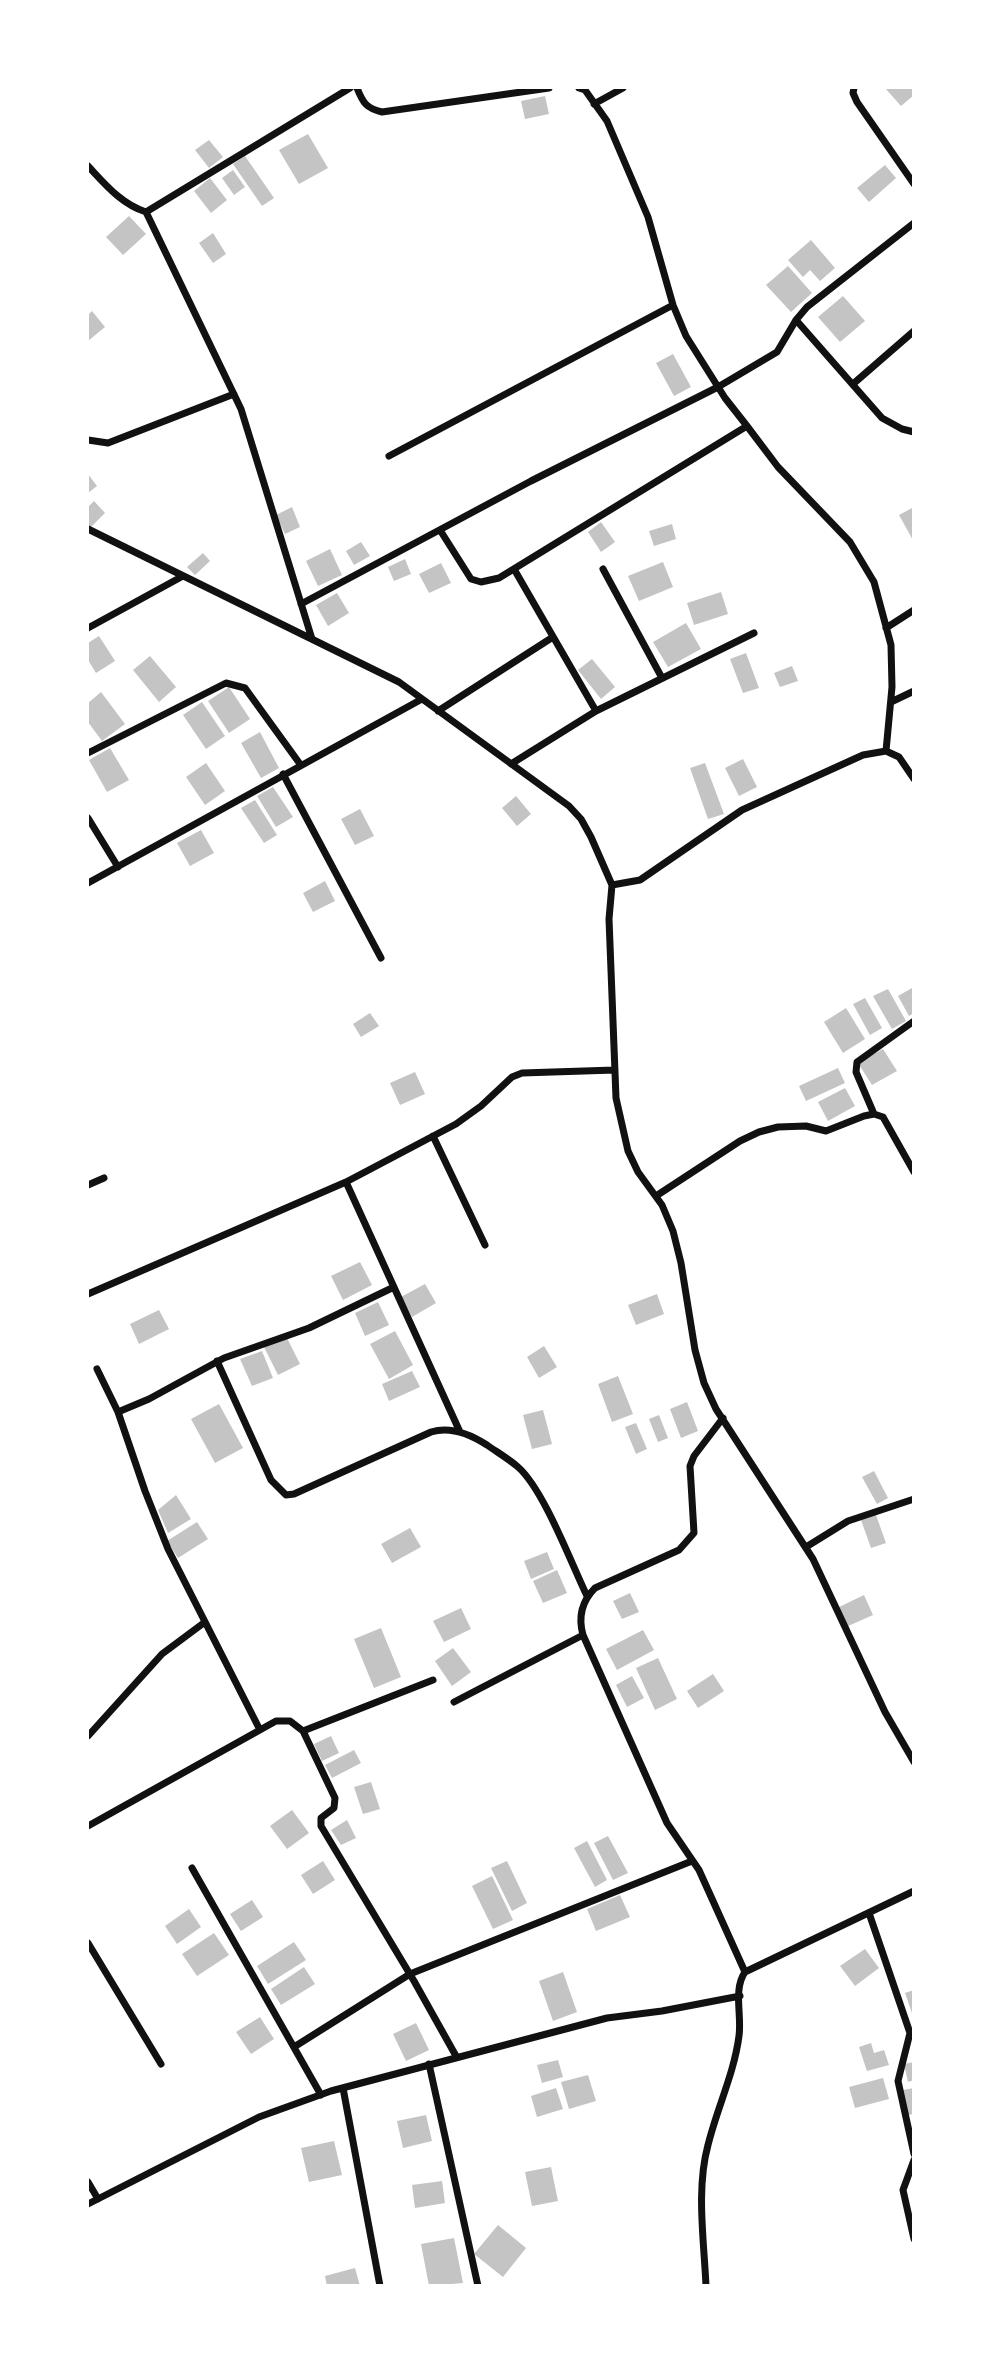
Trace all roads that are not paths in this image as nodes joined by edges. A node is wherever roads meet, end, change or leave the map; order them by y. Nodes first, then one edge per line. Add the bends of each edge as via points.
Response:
1 (350, 88) edge
2 (357, 88) edge
3 (549, 88) edge
4 (579, 88) edge
5 (623, 88) edge
6 (854, 88) edge
7 (528, 89) edge
8 (594, 104) junction
9 (88, 166) edge
10 (912, 180) edge
11 (146, 212) junction
12 (914, 223) edge
13 (673, 305) junction
14 (796, 320) junction
15 (914, 331) edge
16 (853, 384) junction
17 (718, 387) junction
18 (234, 394) junction
19 (747, 426) junction
20 (914, 432) edge
21 (88, 440) edge
22 (389, 456) dead end
23 (88, 529) edge
24 (440, 530) junction
25 (514, 569) junction
26 (603, 569) dead end
27 (183, 576) junction
28 (301, 604) junction
29 (914, 610) edge
30 (88, 628) edge
31 (886, 628) junction
32 (754, 633) dead end
33 (553, 637) junction
34 (312, 639) junction
35 (662, 678) junction
36 (914, 691) edge
37 (422, 699) junction
38 (891, 702) junction
39 (438, 710) junction
40 (596, 710) junction
41 (887, 751) junction
42 (88, 753) edge
43 (300, 764) junction
44 (511, 764) junction
45 (283, 774) junction
46 (914, 779) edge
47 (88, 818) edge
48 (118, 867) junction
49 (88, 883) edge
50 (612, 885) junction
51 (381, 958) dead end
52 (914, 1021) edge
53 (615, 1070) junction
54 (874, 1114) junction
55 (433, 1136) junction
56 (914, 1172) edge
57 (104, 1178) dead end
58 (346, 1182) junction
59 (88, 1185) edge
60 (656, 1196) junction
61 (485, 1245) dead end
62 (394, 1287) junction
63 (88, 1294) edge
64 (217, 1361) junction
65 (97, 1369) dead end
66 (118, 1412) junction
67 (723, 1418) junction
68 (460, 1432) junction
69 (914, 1499) edge
70 (806, 1547) junction
71 (587, 1597) junction
72 (205, 1622) junction
73 (583, 1635) junction
74 (433, 1680) dead end
75 (454, 1702) dead end
76 (260, 1730) junction
77 (303, 1731) junction
78 (88, 1736) edge
79 (914, 1762) edge
80 (88, 1826) edge
81 (692, 1861) junction
82 (192, 1868) dead end
83 (914, 1891) edge
84 (869, 1913) junction
85 (88, 1943) edge
86 (745, 1972) junction
87 (410, 1974) junction
88 (740, 1996) junction
89 (294, 2047) junction
90 (456, 2056) junction
91 (160, 2064) dead end
92 (429, 2064) junction
93 (343, 2088) junction
94 (321, 2095) junction
95 (914, 2154) edge
96 (914, 2160) edge
97 (88, 2182) edge
98 (98, 2199) junction
99 (88, 2204) edge
100 (914, 2239) edge
101 (380, 2286) edge
102 (478, 2286) edge
103 (706, 2286) edge

1 - 11 street
2 - 7 street via 362,103 382,112
3 - 7 street
4 - 8 street
5 - 8 street
6 - 10 street via 857,102
8 - 13 street via 607,121 648,217
9 - 11 street via 117,196
11 - 18 street
12 - 14 street
13 - 17 street via 686,336
13 - 22 street
14 - 16 street
14 - 17 street via 777,352
15 - 16 street
16 - 20 street via 882,418
17 - 19 street
17 - 24 street
18 - 21 street via 108,443
18 - 28 street
19 - 25 street
19 - 31 street via 778,467 850,542 874,582
23 - 27 street
24 - 25 street via 471,579 499,578
24 - 28 street
25 - 33 street
26 - 35 street
27 - 30 street
27 - 34 street
28 - 34 street
29 - 31 street
31 - 38 street via 891,645
32 - 35 street
33 - 39 street
33 - 40 street
34 - 37 street via 399,682
35 - 40 street
36 - 38 street
37 - 39 street
37 - 43 street
38 - 41 street
39 - 44 street
40 - 44 street
41 - 46 street via 899,757
41 - 50 street via 863,755 760,800 640,880
42 - 43 street via 226,683 245,688
43 - 45 street
44 - 50 street via 581,819
45 - 48 street
45 - 51 street
47 - 48 street
48 - 49 street
50 - 53 street via 609,919
52 - 54 street via 857,1062 856,1072
53 - 55 street via 512,1076 481,1107
53 - 60 street via 628,1151
54 - 56 street via 883,1117
54 - 60 street via 826,1131 806,1126 759,1132
55 - 58 street
55 - 61 street
57 - 59 street
58 - 62 street
58 - 63 street
60 - 67 street via 673,1231 704,1382
62 - 64 street via 309,1328
62 - 68 street
64 - 66 street
64 - 68 street via 271,1480 286,1496 431,1433 442,1429
65 - 66 street
66 - 72 street via 168,1549
67 - 70 street
67 - 71 street via 690,1466 694,1533 679,1550 595,1588
68 - 71 street via 490,1447 530,1480
69 - 70 street via 848,1521
70 - 79 street
71 - 73 street via 581,1611
72 - 76 street
72 - 78 street via 162,1654
73 - 75 street
73 - 81 street via 667,1823
74 - 77 street
76 - 77 street via 276,1721 290,1721
76 - 80 street
77 - 87 street via 335,1798 334,1808 321,1818 321,1826
81 - 86 street
81 - 87 street
82 - 89 street
83 - 84 street
84 - 86 street
84 - 95 street via 910,2033 898,2081
85 - 91 street
86 - 88 street via 739,1980
87 - 89 street
87 - 90 street
88 - 90 street via 607,2018
88 - 103 street via 735,2062 707,2146 703,2176
89 - 94 street
90 - 92 street
92 - 93 street
92 - 102 street
93 - 94 street
93 - 101 street
94 - 98 street via 259,2117
96 - 100 street via 903,2190
97 - 98 street
98 - 99 street

